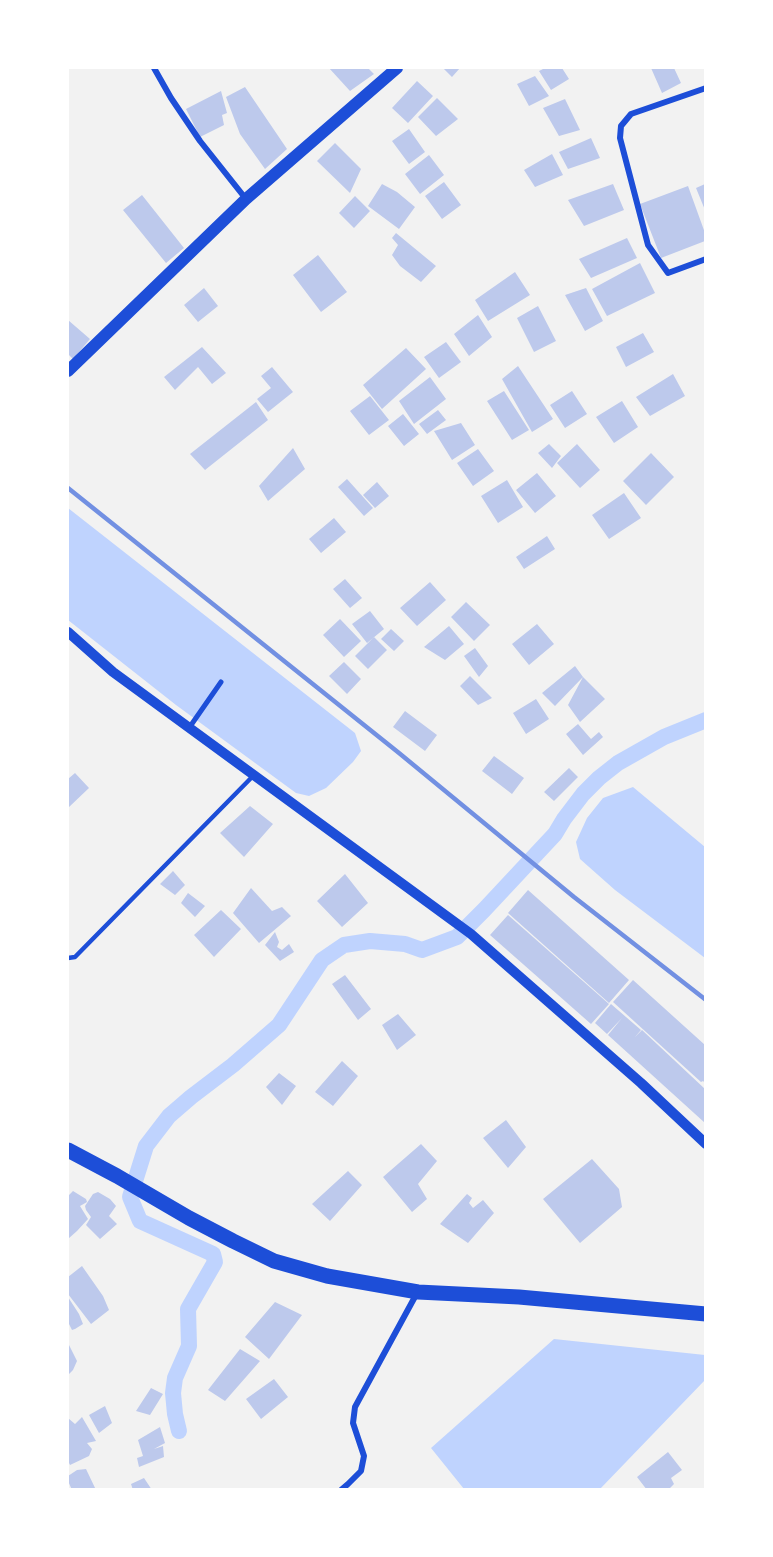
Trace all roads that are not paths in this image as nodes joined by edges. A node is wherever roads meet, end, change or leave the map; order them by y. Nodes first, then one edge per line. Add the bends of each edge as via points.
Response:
1 (154, 68) edge
2 (397, 68) edge
3 (705, 88) edge
4 (246, 199) junction
5 (705, 259) edge
6 (68, 371) edge
7 (68, 632) edge
8 (221, 682) dead end
9 (189, 728) junction
10 (254, 775) junction
11 (68, 958) edge
12 (705, 1144) edge
13 (69, 1153) edge
14 (418, 1292) junction
15 (705, 1314) edge
16 (341, 1490) edge

1 - 4 street via 200,141
2 - 4 main road
3 - 5 street via 632,114 621,126 620,138 648,245 668,273
4 - 6 main road
7 - 9 street via 113,672
8 - 9 street
9 - 10 street
10 - 11 lane via 75,957
10 - 12 street via 471,934
13 - 14 main road via 274,1261 327,1276
14 - 15 main road
14 - 16 street via 355,1407 353,1423 364,1456 361,1471

